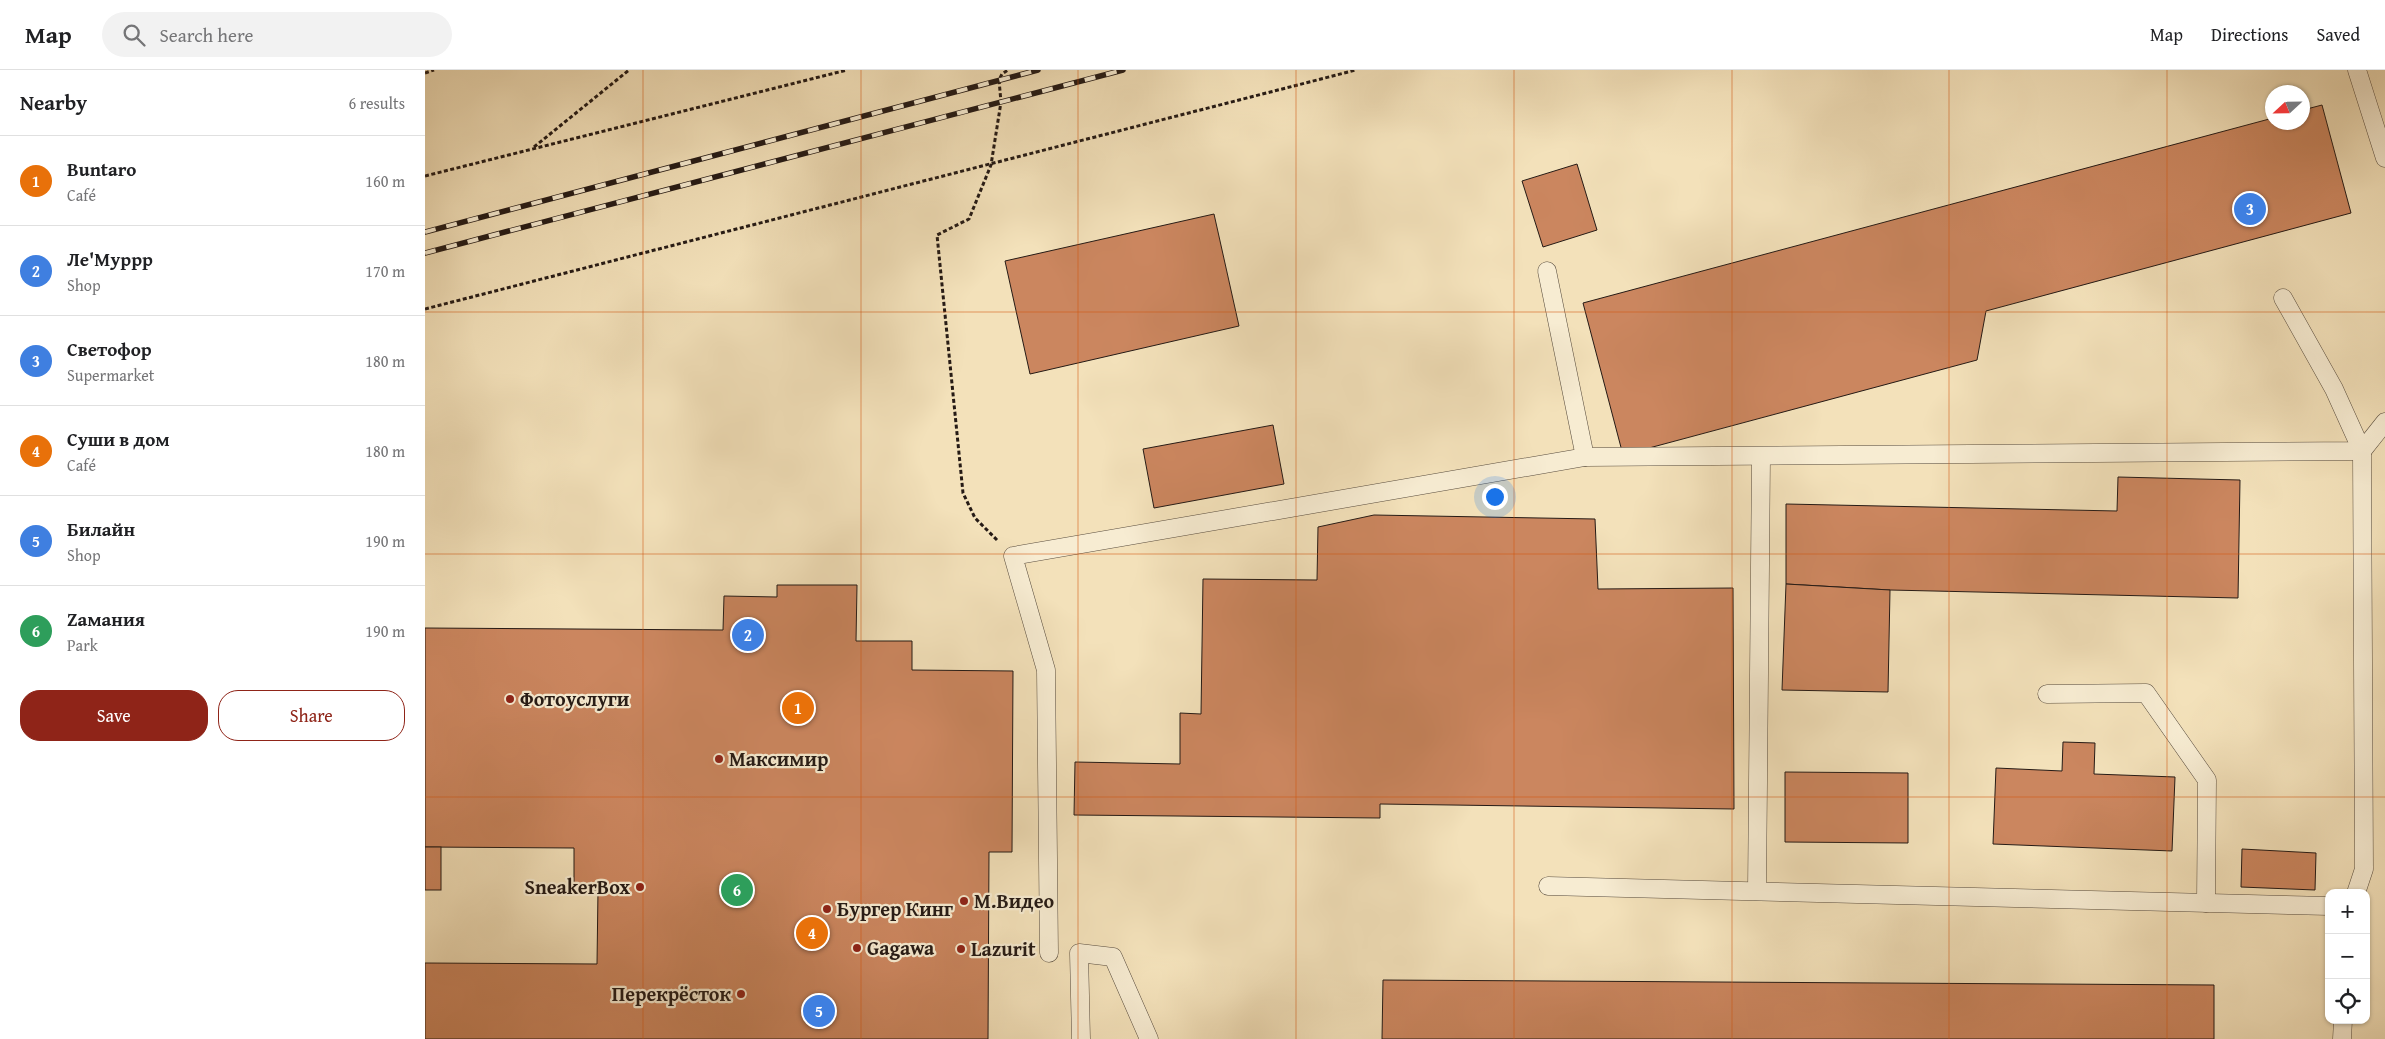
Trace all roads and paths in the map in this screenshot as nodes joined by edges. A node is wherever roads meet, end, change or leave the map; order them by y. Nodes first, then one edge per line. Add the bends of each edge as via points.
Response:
1 (434, 70) edge
2 (629, 70) edge
3 (847, 70) edge
4 (1008, 70) edge
5 (1356, 70) edge
6 (2357, 70) edge
7 (425, 73) edge
8 (532, 149) junction
9 (2385, 158) edge
10 (991, 165) junction
11 (425, 176) edge
12 (1547, 271) dead end
13 (2283, 298) dead end
14 (425, 309) edge
15 (2385, 422) edge
16 (2362, 451) junction
17 (1585, 457) junction
18 (1761, 458) junction
19 (1013, 556) junction
20 (2047, 694) dead end
21 (1548, 886) dead end
22 (2357, 889) edge
23 (1757, 890) junction
24 (2206, 903) junction
25 (2325, 906) edge
26 (1049, 953) dead end
27 (2343, 1024) edge
28 (1081, 1039) edge
29 (1149, 1039) edge
30 (2341, 1039) edge

1 - 7 path
2 - 8 path
3 - 8 path
4 - 10 path via 999,80 1001,102
5 - 10 path
6 - 9 lane
8 - 11 path
10 - 14 path
10 - 19 path via 969,219 937,236 963,493 975,518
12 - 17 lane
13 - 16 lane via 2334,390
15 - 16 lane
16 - 18 lane
16 - 22 lane via 2364,869
17 - 18 lane
17 - 19 lane
18 - 23 lane
19 - 26 lane via 1046,670
20 - 24 lane via 2146,692 2207,780
21 - 23 lane
23 - 24 lane
24 - 25 lane
27 - 30 lane
28 - 29 lane via 1079,953 1113,957

